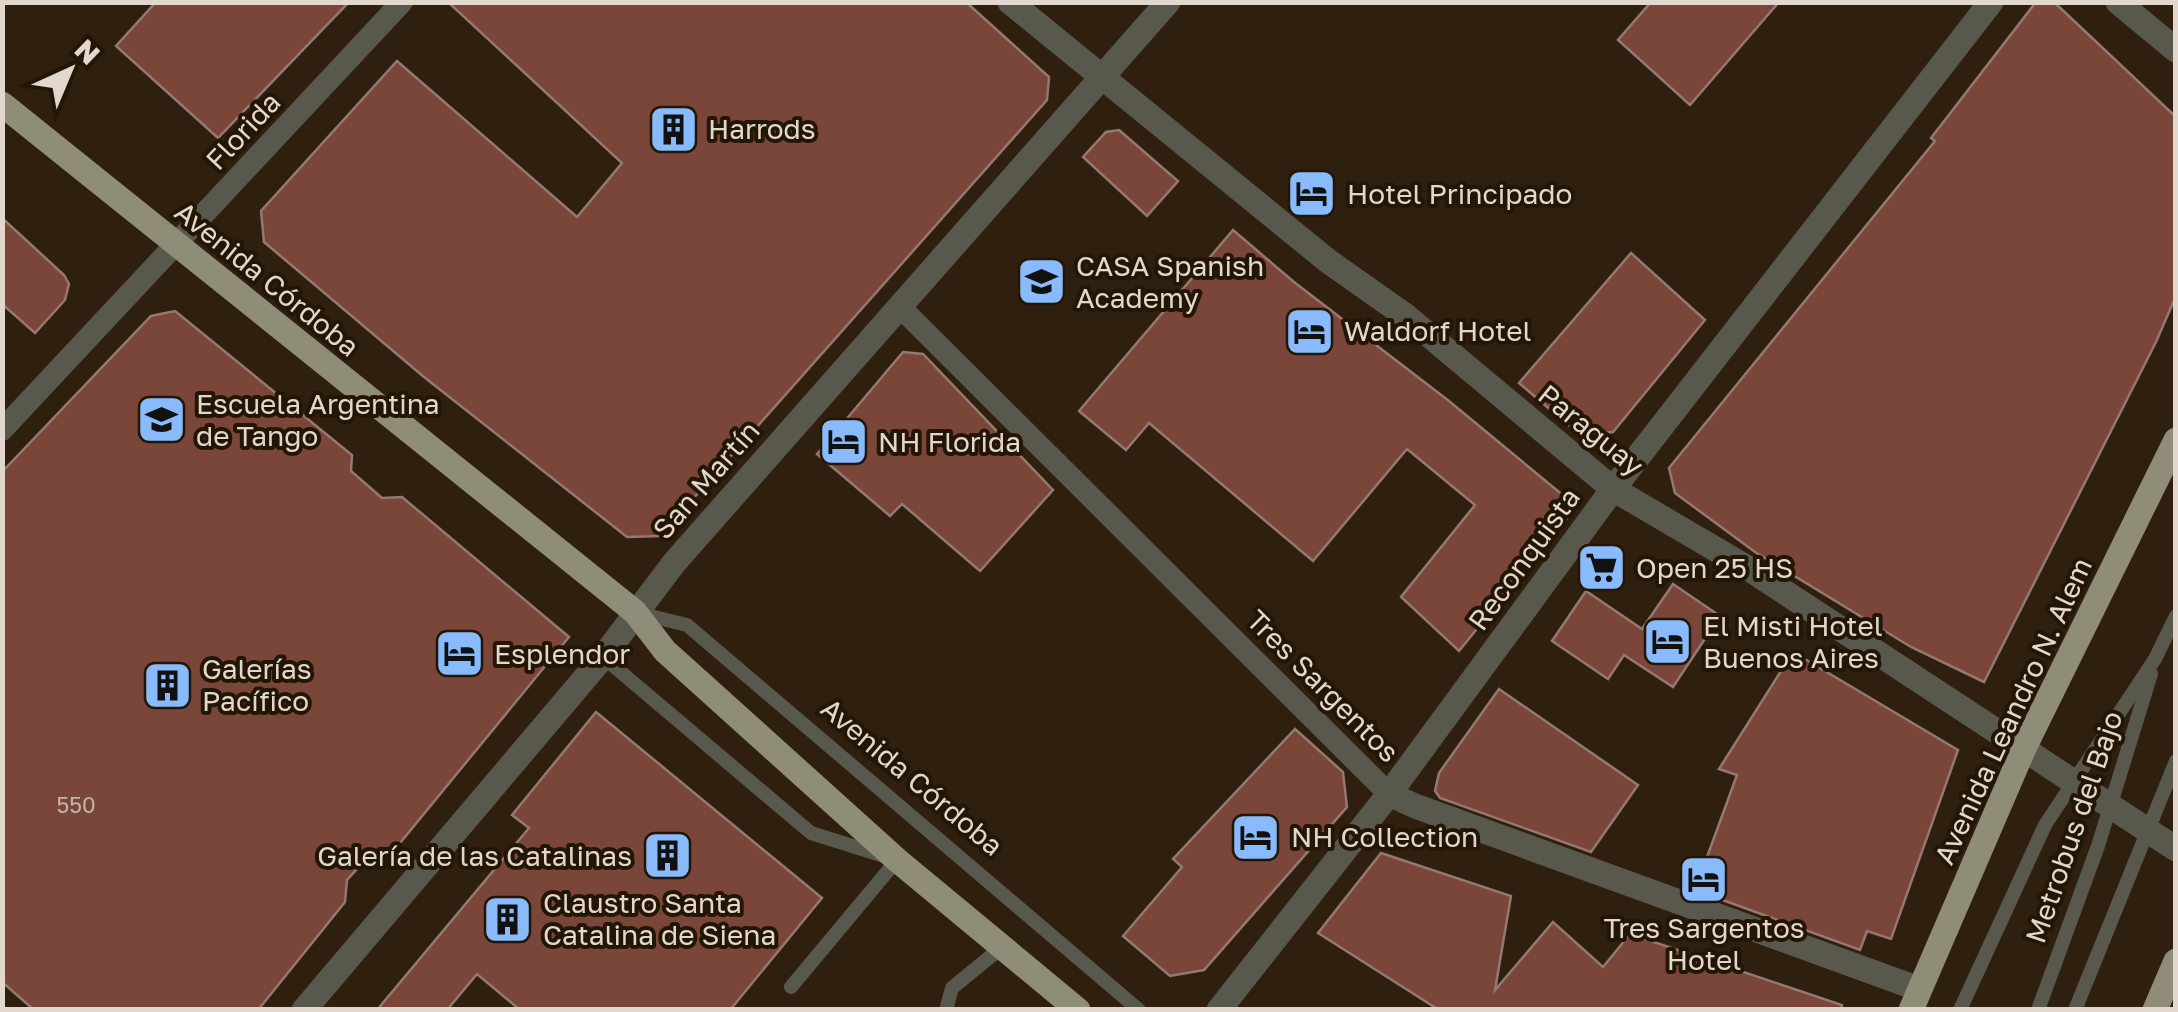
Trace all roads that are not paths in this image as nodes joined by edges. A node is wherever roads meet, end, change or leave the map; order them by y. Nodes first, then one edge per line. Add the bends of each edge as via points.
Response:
1 (402, 2) edge
2 (1010, 2) edge
3 (1168, 2) edge
4 (1990, 2) edge
5 (2118, 2) edge
6 (2176, 50) edge
7 (1100, 78) junction
8 (2, 104) edge
9 (178, 245) junction
10 (900, 306) junction
11 (2, 430) edge
12 (2176, 440) edge
13 (1613, 489) junction
14 (635, 612) junction
15 (2176, 616) edge
16 (603, 657) junction
17 (2155, 659) junction
18 (2024, 748) junction
19 (2176, 761) edge
20 (2075, 782) junction
21 (1389, 794) junction
22 (2109, 805) junction
23 (2148, 830) junction
24 (2176, 849) edge
25 (897, 860) junction
26 (1002, 946) junction
27 (2176, 960) edge
28 (791, 988) dead end
29 (1915, 999) edge
30 (304, 1010) edge
31 (946, 1010) edge
32 (1078, 1010) edge
33 (1139, 1010) edge
34 (1218, 1010) edge
35 (1960, 1010) edge
36 (2038, 1010) edge
37 (2075, 1010) edge
38 (2156, 1010) edge

1 - 9 street, Florida
2 - 7 street, Paraguay
3 - 7 street, San Martín
4 - 13 street, Reconquista
5 - 6 street
7 - 10 street, San Martín
7 - 13 street, Paraguay via 1406,316
8 - 9 main road, Avenida Córdoba
9 - 11 street, Florida
9 - 14 main road, Avenida Córdoba
10 - 14 street, San Martín
10 - 21 street, Tres Sargentos
12 - 18 main road, Avenida Leandro N. Alem
13 - 18 street, Paraguay via 1751,570
13 - 21 street, Reconquista
14 - 16 street, San Martín
14 - 25 main road, Avenida Córdoba via 666,650
14 - 33 lane, Avenida Córdoba via 688,626
15 - 17 lane, Metrobus del Bajo
16 - 25 lane via 811,832
16 - 30 street, San Martín
17 - 20 lane, Metrobus del Bajo
17 - 22 lane, Metrobus del Bajo
18 - 20 street, Paraguay
18 - 29 main road, Avenida Leandro N. Alem
19 - 23 lane
20 - 22 street, Paraguay
20 - 35 lane, Metrobus del Bajo via 2045,826
21 - 29 street, Tres Sargentos
21 - 34 street, Reconquista
22 - 23 street, Paraguay
22 - 36 lane, Metrobus del Bajo
23 - 24 street, Paraguay
23 - 37 lane
25 - 26 main road, Avenida Córdoba
25 - 28 lane
26 - 31 lane via 952,988
26 - 32 main road, Avenida Córdoba
27 - 38 main road

